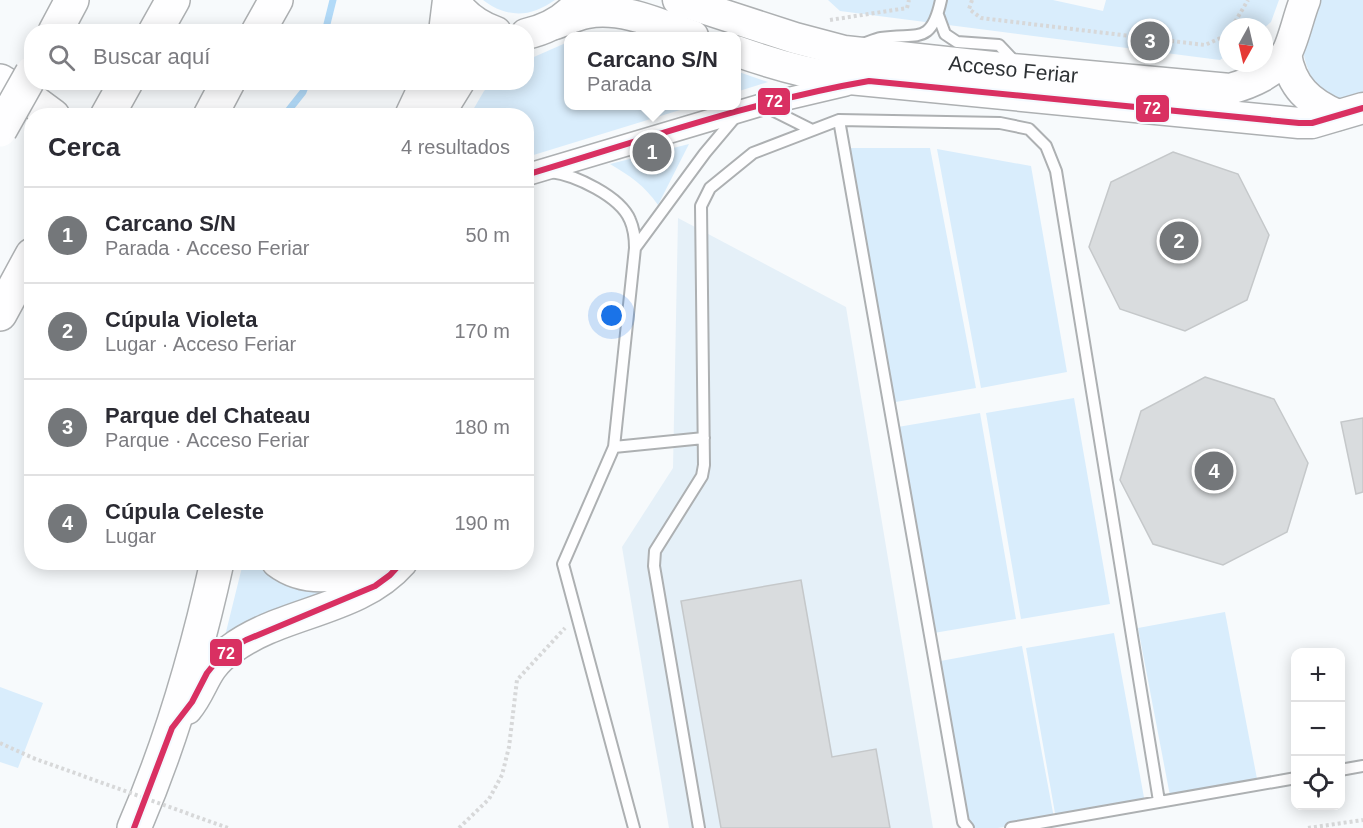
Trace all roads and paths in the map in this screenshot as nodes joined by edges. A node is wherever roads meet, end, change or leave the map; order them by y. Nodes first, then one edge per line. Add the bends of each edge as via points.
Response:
1 (72, 0) edge
2 (173, 0) edge
3 (276, 0) edge
4 (447, 0) edge
5 (454, 0) edge
6 (580, 0) edge
7 (678, 0) edge
8 (942, 0) edge
9 (972, 0) edge
10 (1248, 0) edge
11 (1305, 0) edge
12 (938, 15) junction
13 (1237, 18) edge
14 (59, 24) edge
15 (160, 24) edge
16 (262, 24) edge
17 (445, 24) edge
18 (478, 24) edge
19 (555, 24) junction
20 (534, 32) edge
21 (681, 32) edge
22 (1219, 39) edge
23 (844, 51) junction
24 (741, 52) edge
25 (1286, 54) junction
26 (1023, 70) junction
27 (0, 81) edge
28 (869, 81) junction
29 (24, 87) edge
30 (122, 90) edge
31 (224, 90) edge
32 (422, 90) edge
33 (454, 90) edge
34 (761, 105) junction
35 (42, 108) edge
36 (111, 108) edge
37 (214, 108) edge
38 (414, 108) edge
39 (443, 108) edge
40 (1350, 112) edge
41 (738, 113) junction
42 (839, 120) junction
43 (0, 130) edge
44 (812, 130) junction
45 (534, 173) edge
46 (635, 248) junction
47 (24, 270) edge
48 (0, 314) edge
49 (704, 438) junction
50 (614, 447) junction
51 (215, 570) edge
52 (292, 570) edge
53 (350, 570) edge
54 (395, 570) edge
55 (577, 615) junction
56 (172, 728) junction
57 (0, 743) edge
58 (1363, 766) edge
59 (1345, 769) edge
60 (1291, 779) edge
61 (1159, 801) junction
62 (1363, 820) edge
63 (134, 828) edge
64 (228, 828) edge
65 (459, 828) edge
66 (634, 828) edge
67 (699, 828) edge
68 (968, 828) edge
69 (1011, 828) edge
70 (1308, 828) edge

1 - 14 main road
2 - 15 main road
3 - 16 main road
4 - 17 main road
5 - 18 main road
6 - 19 main road
7 - 23 main road, Acceso Feriar
8 - 12 lane
9 - 22 path via 969,9 981,18 1204,45
10 - 13 path
11 - 25 main road, Acceso Feriar
12 - 23 lane via 925,33 881,38
12 - 26 lane via 945,34 957,42 999,45
19 - 20 main road
19 - 21 main road via 587,13 604,12 644,19
23 - 26 main road, Acceso Feriar
24 - 28 main road, Acceso Feriar via 817,75
25 - 26 main road, Acceso Feriar via 1262,77 1230,89
25 - 40 main road via 1298,85 1311,101
27 - 35 main road
28 - 34 street
28 - 40 main road, Acceso Feriar via 1299,123
29 - 43 main road, bridge
30 - 36 main road
31 - 37 main road
32 - 38 main road
33 - 39 main road
34 - 41 street
34 - 44 lane
41 - 45 street
41 - 46 lane
42 - 44 lane
42 - 61 lane via 1000,123 1029,129 1046,146 1056,171
42 - 68 lane via 963,822
44 - 49 lane via 753,153 710,188 701,206
45 - 46 lane via 558,173 609,196 630,218
46 - 50 lane
47 - 48 main road
49 - 50 lane
49 - 67 lane via 702,476 655,551 654,566
50 - 55 lane via 563,564
51 - 56 main road
52 - 53 main road via 328,576
54 - 56 main road via 359,594 230,649 207,673
55 - 65 path via 516,680 502,775 489,799
55 - 66 lane
56 - 63 main road
57 - 64 path, bridge
58 - 59 lane
60 - 61 lane
61 - 69 lane
62 - 70 path

